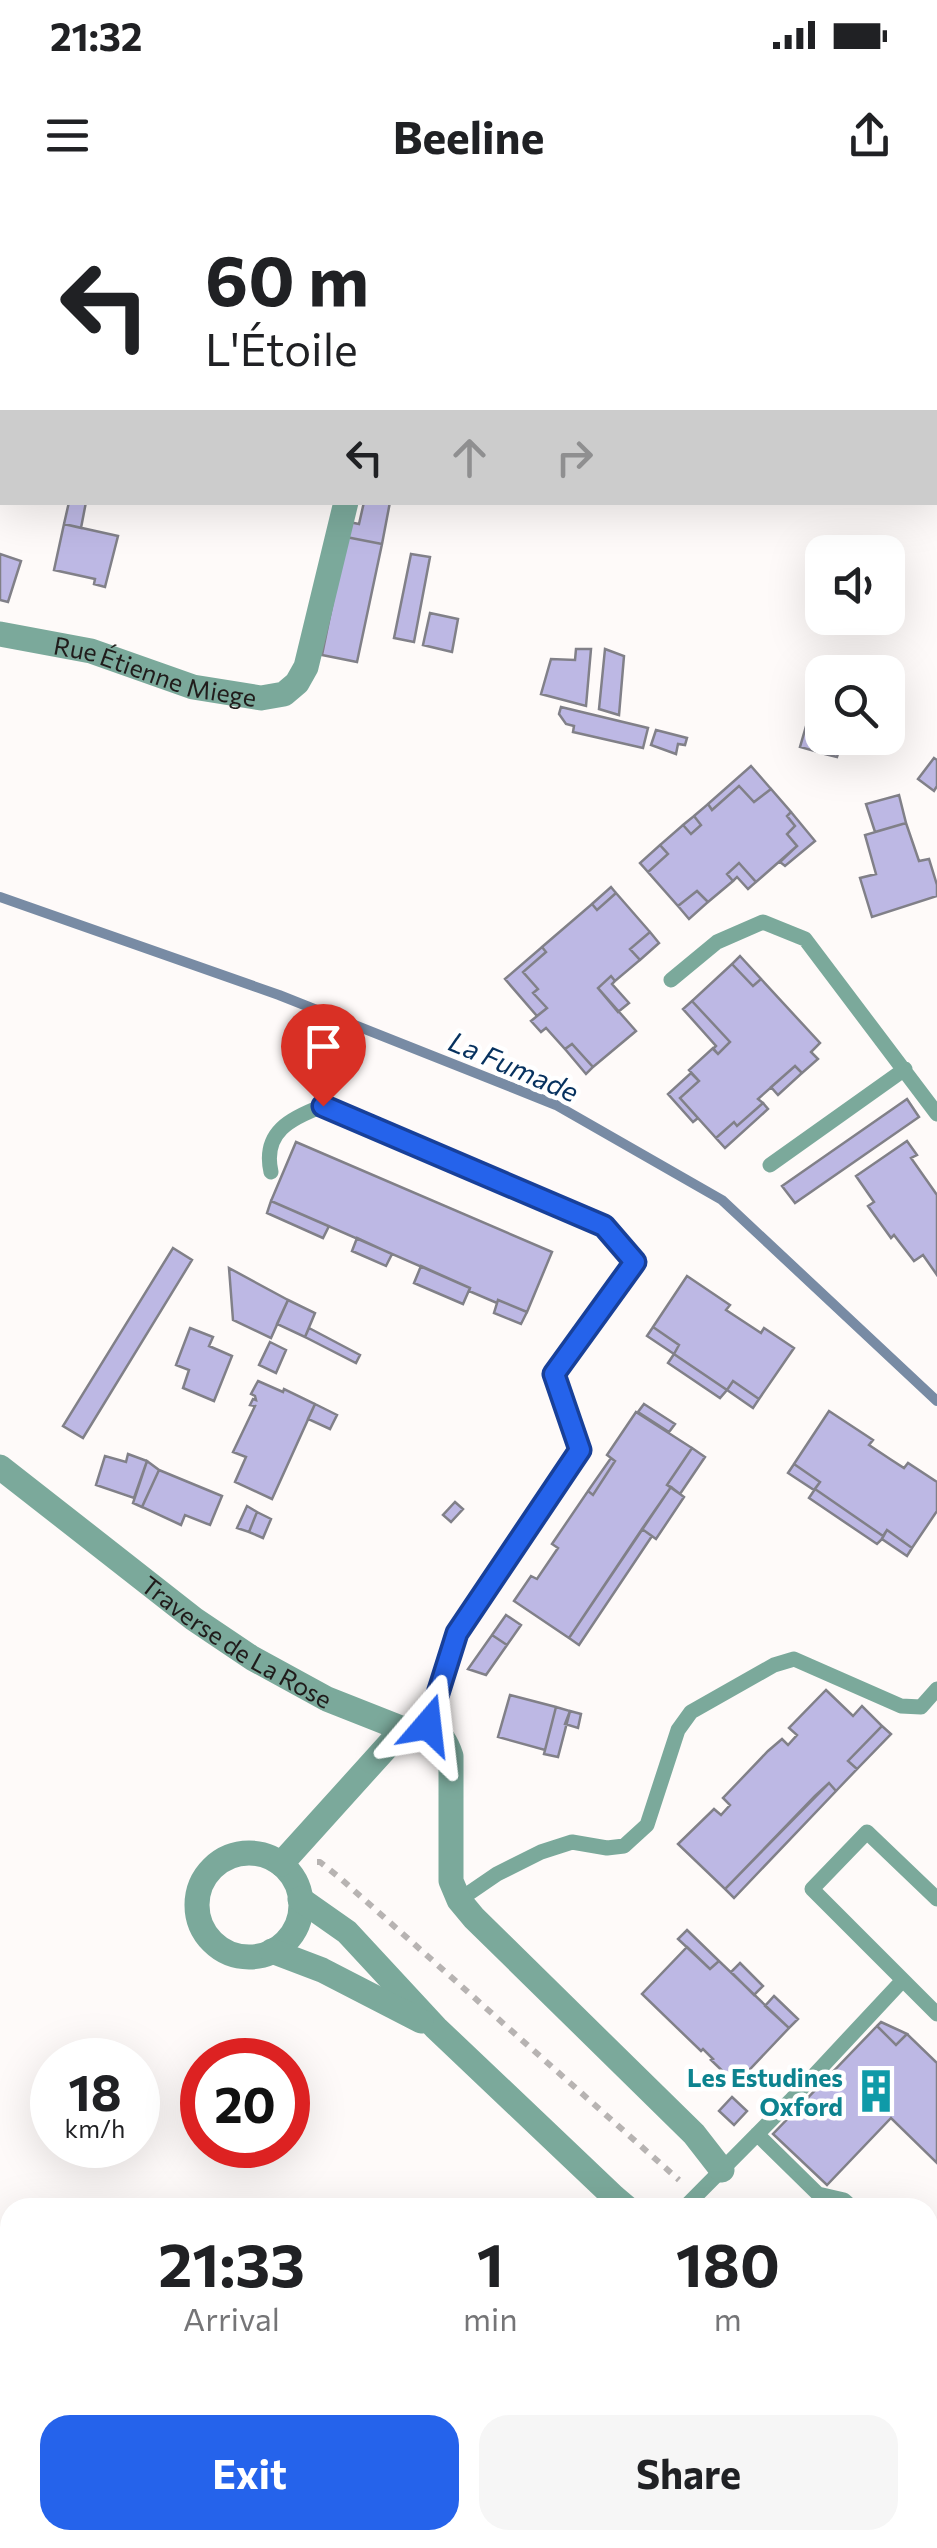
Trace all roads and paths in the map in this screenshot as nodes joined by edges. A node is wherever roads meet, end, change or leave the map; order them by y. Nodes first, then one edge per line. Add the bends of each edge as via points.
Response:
1 (345, 505) edge
2 (0, 634) edge
3 (671, 980) dead end
4 (905, 1069) junction
5 (937, 1114) edge
6 (770, 1165) dead end
7 (271, 1172) dead end
8 (0, 1467) edge
9 (937, 1688) edge
10 (416, 1727) junction
11 (285, 1868) junction
12 (300, 1899) junction
13 (937, 1899) edge
14 (459, 1900) junction
15 (272, 1951) junction
16 (902, 1981) junction
17 (937, 2014) edge
18 (436, 2028) junction
19 (756, 2134) junction
20 (722, 2170) junction
21 (682, 2183) dead end
22 (615, 2198) edge
23 (694, 2198) edge
24 (835, 2198) edge

1 - 2 street, Rue Étienne Miege via 306,667 284,694 260,698 193,686 91,651
3 - 4 lane via 717,942 763,922 805,940
4 - 5 lane
4 - 6 lane
7 - 10 lane via 267,1156 276,1135 293,1118 323,1106 604,1226 635,1262 554,1374 580,1450 457,1633
8 - 10 street, Traverse de La Rose via 252,1658 327,1698
9 - 14 lane via 921,1706 901,1706 794,1659 774,1666 691,1712 678,1730 647,1824 624,1846 572,1842 497,1874
10 - 11 street
10 - 14 street via 440,1734 451,1756 451,1881
11 - 12 street
11 - 15 street via 266,1856 234,1855 218,1863 199,1890 204,1933 226,1952 243,1957
11 - 21 path via 320,1862
12 - 15 street via 296,1925
12 - 18 street via 347,1932
13 - 16 lane via 867,1832 812,1889
14 - 20 street via 694,2134
15 - 18 street
16 - 17 lane
16 - 19 lane
18 - 22 street
19 - 20 lane
19 - 24 lane via 818,2194
20 - 23 lane

